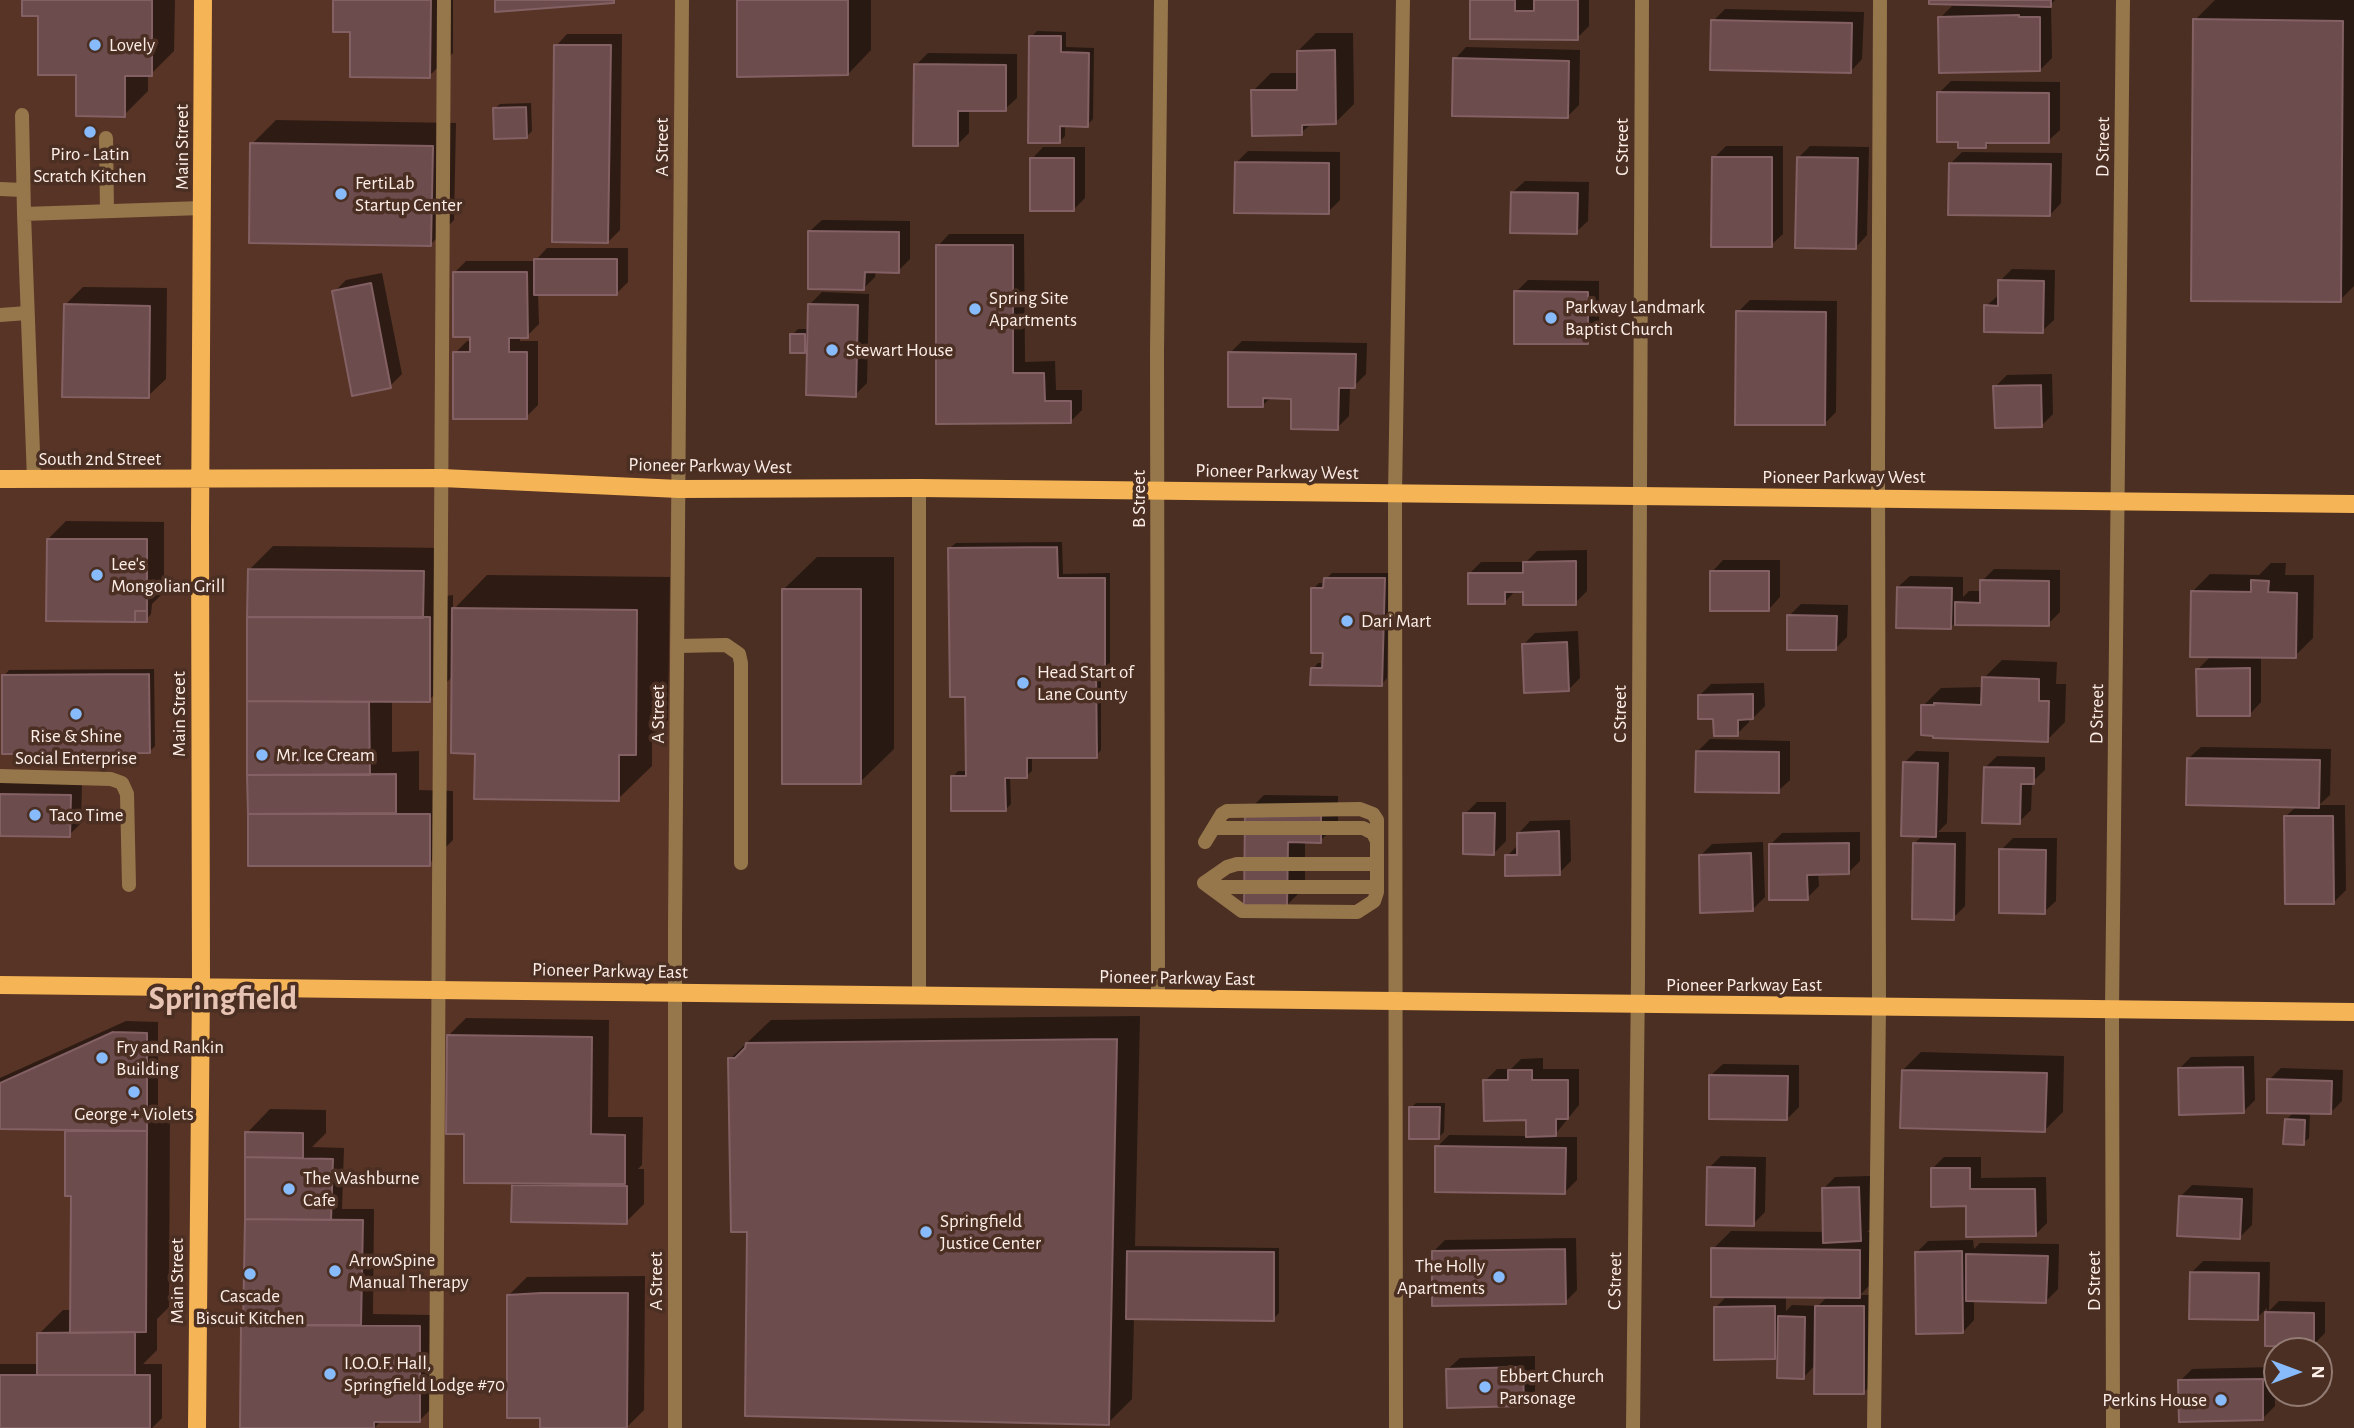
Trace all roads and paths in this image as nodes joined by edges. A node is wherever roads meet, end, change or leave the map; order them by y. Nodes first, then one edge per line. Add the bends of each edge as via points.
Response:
1 (203, 0) edge
2 (444, 0) edge
3 (682, 0) edge
4 (1161, 0) edge
5 (1403, 0) edge
6 (1642, 0) edge
7 (1880, 0) edge
8 (2123, 0) edge
9 (22, 115) dead end
10 (106, 138) dead end
11 (0, 189) edge
12 (23, 190) junction
13 (202, 208) junction
14 (107, 211) junction
15 (24, 214) junction
16 (27, 313) junction
17 (0, 315) edge
18 (442, 478) junction
19 (0, 479) edge
20 (34, 479) junction
21 (200, 480) junction
22 (919, 488) junction
23 (679, 489) junction
24 (1159, 492) junction
25 (1395, 495) junction
26 (1641, 498) junction
27 (1878, 498) junction
28 (2119, 502) junction
29 (2354, 504) edge
30 (678, 646) junction
31 (0, 776) edge
32 (1205, 842) dead end
33 (741, 863) dead end
34 (1377, 864) junction
35 (1204, 883) junction
36 (129, 886) dead end
37 (1377, 887) junction
38 (0, 985) edge
39 (201, 987) junction
40 (438, 989) junction
41 (676, 992) junction
42 (919, 996) junction
43 (1158, 998) junction
44 (1396, 1001) junction
45 (1638, 1005) junction
46 (1879, 1007) junction
47 (2112, 1010) junction
48 (2354, 1012) edge
49 (197, 1428) edge
50 (436, 1428) edge
51 (675, 1428) edge
52 (1396, 1428) edge
53 (1633, 1428) edge
54 (1874, 1428) edge
55 (2113, 1428) edge

1 - 13 main road, Main Street
2 - 18 street
3 - 23 street, A Street
4 - 24 street, B Street
5 - 25 street
6 - 26 street, C Street
7 - 27 street
8 - 28 street, D Street
9 - 12 street
10 - 14 street
11 - 12 street
12 - 15 street
13 - 14 street
13 - 21 main road, Main Street
14 - 15 street
15 - 16 street
16 - 17 street
16 - 20 street
18 - 21 main road, Pioneer Parkway West
18 - 23 main road, Pioneer Parkway West
18 - 40 street
19 - 20 main road, South 2nd Street
20 - 21 main road, South 2nd Street
21 - 39 main road, Main Street
22 - 23 main road, Pioneer Parkway West
22 - 24 main road, Pioneer Parkway West
22 - 42 street
23 - 30 street, A Street
24 - 25 main road, Pioneer Parkway West
24 - 43 street, B Street
25 - 26 main road, Pioneer Parkway West
25 - 44 street
26 - 27 main road, Pioneer Parkway West
26 - 45 street, C Street
27 - 28 main road, Pioneer Parkway West
27 - 46 street
28 - 29 main road, Pioneer Parkway West
28 - 47 street, D Street
30 - 33 street via 726,645 741,663
30 - 41 street, A Street
31 - 36 street via 122,783 128,794
32 - 34 street via 1214,828 1363,828 1377,841
34 - 35 street via 1237,864
34 - 37 street
35 - 37 street via 1222,887
35 - 37 street via 1242,911 1357,912 1374,901
38 - 39 main road, Pioneer Parkway East
39 - 40 main road, Pioneer Parkway East
39 - 49 main road, Main Street
40 - 41 main road, Pioneer Parkway East
40 - 50 street
41 - 42 main road, Pioneer Parkway East
41 - 51 street, A Street
42 - 43 main road, Pioneer Parkway East
43 - 44 main road, Pioneer Parkway East
44 - 45 main road, Pioneer Parkway East
44 - 52 street
45 - 46 main road, Pioneer Parkway East
45 - 53 street, C Street
46 - 47 main road, Pioneer Parkway East
46 - 54 street
47 - 48 main road, Pioneer Parkway East
47 - 55 street, D Street

